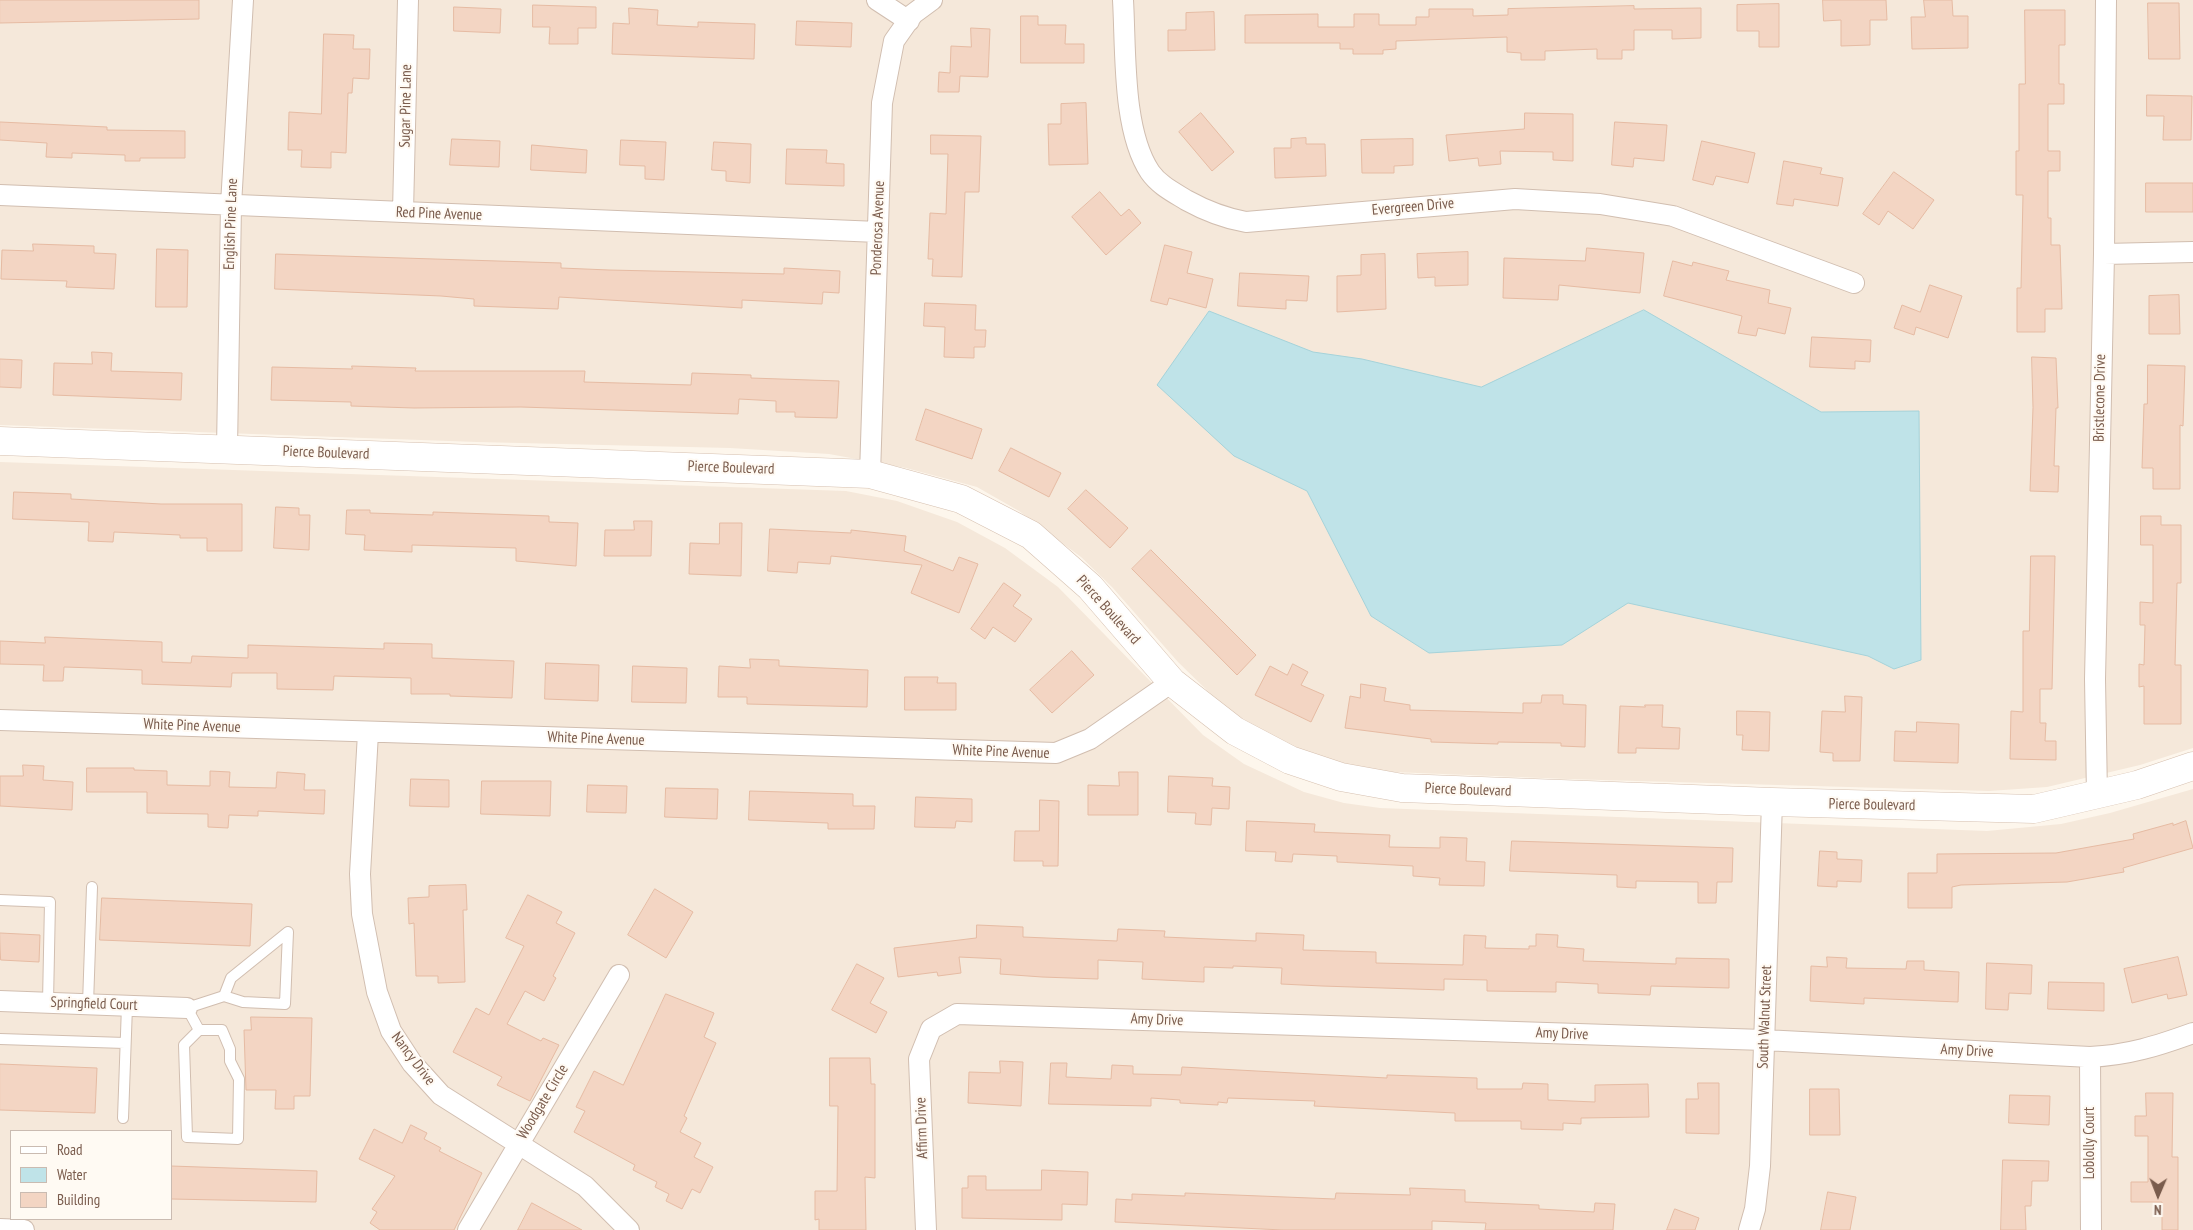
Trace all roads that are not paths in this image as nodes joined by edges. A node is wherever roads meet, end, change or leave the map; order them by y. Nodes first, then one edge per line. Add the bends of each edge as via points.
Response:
1 (243, 0) edge
2 (408, 0) edge
3 (877, 0) edge
4 (932, 0) edge
5 (1123, 0) edge
6 (2106, 0) edge
7 (908, 21) junction
8 (0, 195) edge
9 (231, 205) junction
10 (403, 212) junction
11 (878, 232) junction
12 (2193, 252) edge
13 (2104, 254) junction
14 (1854, 283) dead end
15 (0, 441) edge
16 (227, 449) junction
17 (870, 474) junction
18 (1172, 682) junction
19 (0, 720) edge
20 (368, 733) junction
21 (2193, 766) edge
22 (2097, 796) junction
23 (1772, 802) junction
24 (92, 887) dead end
25 (0, 900) edge
26 (619, 975) dead end
27 (224, 996) junction
28 (0, 1001) edge
29 (48, 1002) junction
30 (88, 1004) junction
31 (126, 1006) junction
32 (187, 1008) junction
33 (931, 1029) joint
34 (199, 1030) junction
35 (2193, 1033) edge
36 (0, 1039) edge
37 (1764, 1040) junction
38 (125, 1043) junction
39 (2090, 1057) junction
40 (123, 1118) dead end
41 (518, 1145) junction
42 (0, 1229) edge
43 (24, 1230) edge
44 (468, 1230) edge
45 (629, 1230) edge
46 (926, 1230) edge
47 (1749, 1230) edge
48 (2091, 1230) edge

1 - 9 street, English Pine Lane
2 - 10 street, Sugar Pine Lane
3 - 7 street
4 - 7 street, Ponderosa Avenue
5 - 14 street, Evergreen Drive via 1130,114 1140,155 1166,188 1221,218 1246,222 1515,199 1600,204 1673,216
6 - 13 street, Bristlecone Drive
7 - 11 street, Ponderosa Avenue via 894,41 882,103
8 - 9 street, Red Pine Avenue
9 - 10 street, Red Pine Avenue
9 - 16 street, English Pine Lane
10 - 11 street, Red Pine Avenue
11 - 17 street, Ponderosa Avenue
12 - 13 street
13 - 22 street, Bristlecone Drive via 2095,679
15 - 16 street, Pierce Boulevard
16 - 17 street, Pierce Boulevard
17 - 18 street, Pierce Boulevard via 962,499 1031,535 1090,587
18 - 20 street, White Pine Avenue via 1090,739 1056,754
18 - 23 street, Pierce Boulevard via 1235,731 1290,760 1341,777 1402,788
19 - 20 street, White Pine Avenue
20 - 41 street, Nancy Drive via 360,874 362,914 378,992 391,1031 412,1063 441,1095
21 - 22 street, Pierce Boulevard
22 - 23 street, Pierce Boulevard via 2034,809
23 - 37 street, South Walnut Street
24 - 30 lane
25 - 29 lane via 50,902
26 - 41 street, Woodgate Circle
27 - 27 lane via 243,1002 285,1004 288,932 231,978
27 - 32 lane
28 - 29 street, Springfield Court
29 - 30 street, Springfield Court
30 - 31 street, Springfield Court
31 - 32 street, Springfield Court
31 - 38 lane
32 - 34 lane
33 - 37 street, Amy Drive via 957,1014
33 - 46 street, Affirm Drive via 919,1059
34 - 34 lane via 184,1045 188,1137 238,1139 239,1078 230,1061 230,1049 222,1030
35 - 39 street, Amy Drive via 2143,1051
36 - 38 lane
37 - 39 street, Amy Drive
37 - 47 street, South Walnut Street via 1760,1166 1755,1210
38 - 40 lane
39 - 48 street, Loblolly Court
41 - 44 street, Woodgate Circle
41 - 45 street, Nancy Drive via 585,1186
42 - 43 street

